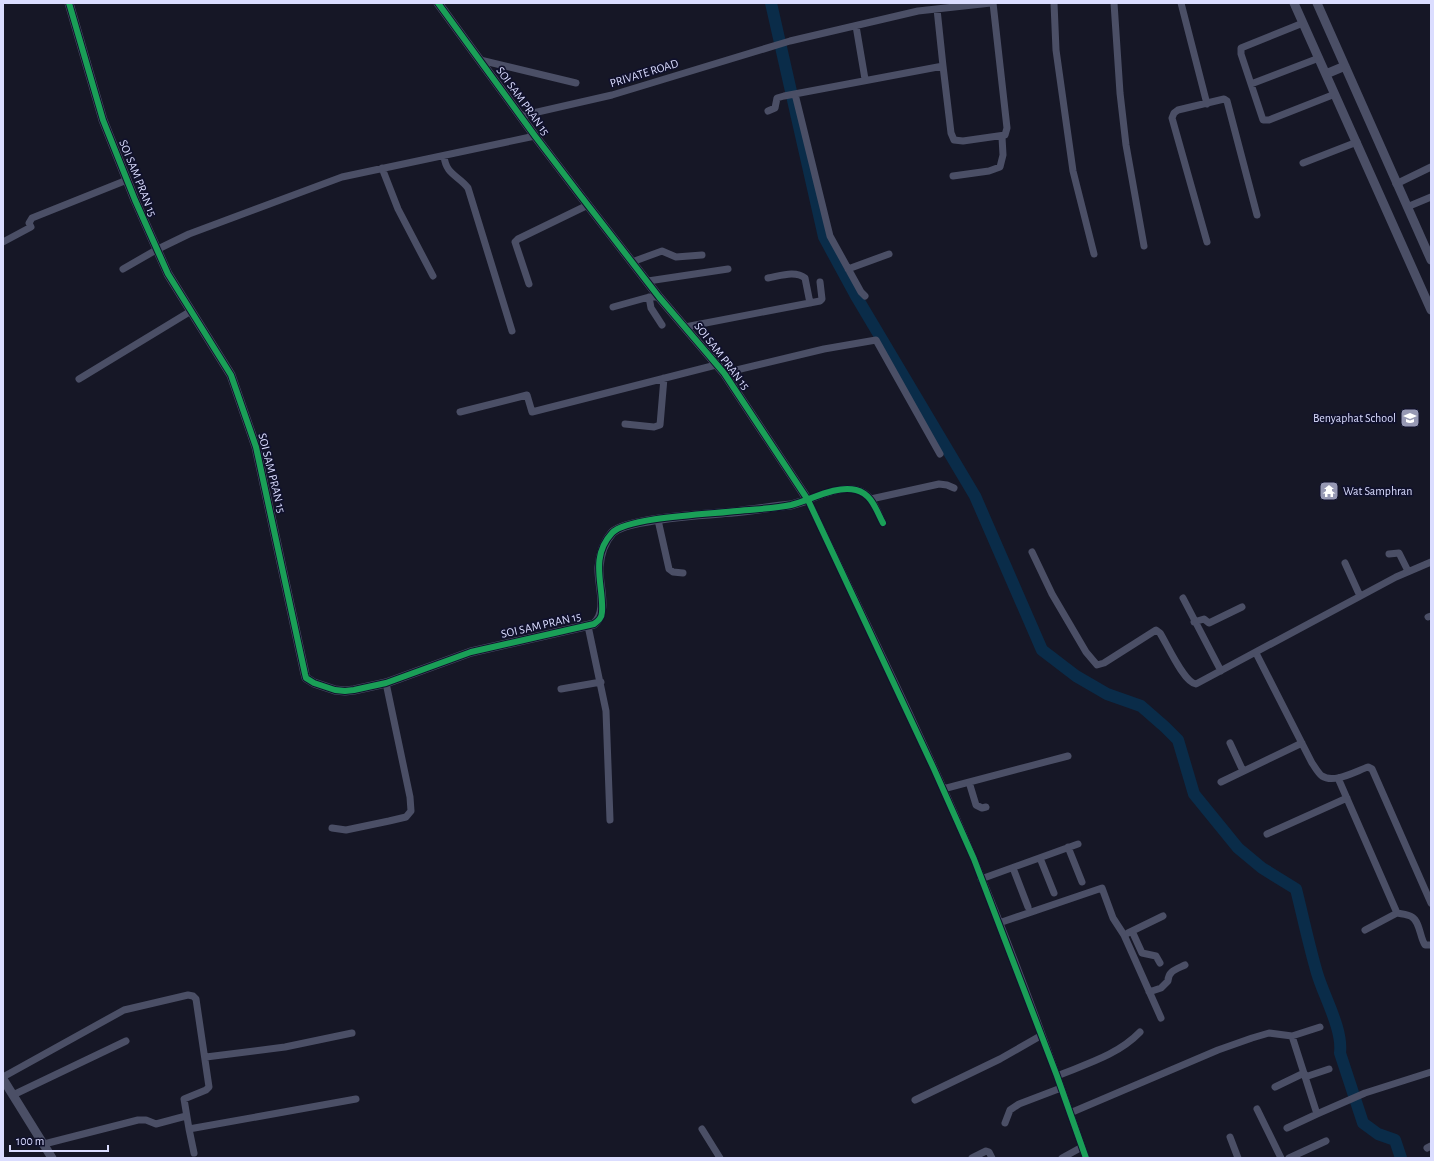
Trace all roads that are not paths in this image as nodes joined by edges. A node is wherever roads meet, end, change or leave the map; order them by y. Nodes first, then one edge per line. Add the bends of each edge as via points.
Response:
1 (69, 3) edge
2 (438, 3) edge
3 (992, 3) edge
4 (1054, 3) edge
5 (1114, 3) edge
6 (1181, 3) edge
7 (1294, 3) edge
8 (1317, 3) edge
9 (937, 9) junction
10 (1303, 23) junction
11 (856, 26) junction
12 (1319, 58) junction
13 (480, 60) junction
14 (942, 66) junction
15 (1345, 66) junction
16 (1326, 74) junction
17 (865, 79) junction
18 (576, 83) dead end
19 (1251, 84) junction
20 (794, 94) junction
21 (1335, 94) junction
22 (1207, 104) junction
23 (768, 111) dead end
24 (520, 116) junction
25 (535, 136) junction
26 (1002, 137) junction
27 (1356, 142) junction
28 (444, 156) junction
29 (1303, 163) dead end
30 (1431, 167) edge
31 (382, 168) junction
32 (952, 176) dead end
33 (126, 180) junction
34 (1396, 184) junction
35 (1431, 196) edge
36 (588, 205) junction
37 (1407, 207) junction
38 (1257, 215) dead end
39 (3, 242) edge
40 (1207, 242) dead end
41 (1144, 246) dead end
42 (156, 250) junction
43 (889, 254) dead end
44 (1094, 254) dead end
45 (702, 255) dead end
46 (1431, 260) edge
47 (632, 262) junction
48 (123, 269) dead end
49 (728, 269) dead end
50 (848, 269) junction
51 (433, 276) dead end
52 (768, 278) dead end
53 (648, 282) junction
54 (820, 282) dead end
55 (529, 284) dead end
56 (865, 296) dead end
57 (649, 297) junction
58 (659, 297) junction
59 (810, 303) junction
60 (613, 307) dead end
61 (1431, 310) edge
62 (191, 311) junction
63 (662, 325) dead end
64 (685, 327) junction
65 (512, 331) dead end
66 (716, 365) junction
67 (724, 373) junction
68 (664, 378) junction
69 (79, 379) dead end
70 (460, 412) dead end
71 (626, 424) dead end
72 (940, 454) dead end
73 (954, 488) dead end
74 (871, 499) junction
75 (808, 500) junction
76 (658, 520) junction
77 (883, 523) dead end
78 (1032, 552) dead end
79 (1389, 554) dead end
80 (1431, 562) edge
81 (1345, 563) dead end
82 (1408, 571) junction
83 (683, 573) dead end
84 (1360, 596) junction
85 (1183, 598) dead end
86 (1242, 607) dead end
87 (1194, 622) junction
88 (588, 626) junction
89 (1256, 653) junction
90 (1221, 671) junction
91 (602, 682) junction
92 (386, 683) junction
93 (561, 689) dead end
94 (1230, 743) dead end
95 (1302, 743) junction
96 (1068, 756) dead end
97 (1243, 771) junction
98 (1338, 778) junction
99 (968, 782) junction
100 (1221, 782) dead end
101 (943, 789) junction
102 (1347, 798) junction
103 (986, 807) dead end
104 (610, 820) dead end
105 (332, 828) dead end
106 (1267, 834) dead end
107 (1078, 844) dead end
108 (1068, 847) junction
109 (1040, 858) junction
110 (1013, 868) junction
111 (981, 879) junction
112 (1082, 882) dead end
113 (1054, 893) dead end
114 (1431, 903) edge
115 (1028, 907) dead end
116 (1397, 913) junction
117 (1162, 916) dead end
118 (999, 923) junction
119 (1365, 930) dead end
120 (1132, 931) junction
121 (1124, 935) junction
122 (1431, 945) edge
123 (1160, 963) dead end
124 (1185, 965) dead end
125 (1150, 992) junction
126 (1161, 1018) dead end
127 (1320, 1027) dead end
128 (1140, 1032) dead end
129 (352, 1033) dead end
130 (1042, 1035) junction
131 (1292, 1036) junction
132 (126, 1041) dead end
133 (206, 1057) junction
134 (1329, 1069) dead end
135 (1431, 1072) edge
136 (1305, 1075) junction
137 (1057, 1076) junction
138 (3, 1078) edge
139 (1276, 1086) dead end
140 (1062, 1088) junction
141 (13, 1095) junction
142 (356, 1099) dead end
143 (915, 1100) dead end
144 (1257, 1109) dead end
145 (1070, 1113) junction
146 (1317, 1114) junction
147 (186, 1116) junction
148 (1004, 1123) dead end
149 (189, 1128) junction
150 (1286, 1128) dead end
151 (702, 1129) dead end
152 (1230, 1137) dead end
153 (1326, 1141) dead end
154 (44, 1144) junction
155 (1082, 1148) junction
156 (194, 1153) dead end
157 (52, 1158) edge
158 (720, 1158) edge
159 (972, 1158) edge
160 (992, 1158) edge
161 (1062, 1158) edge
162 (1086, 1158) edge
163 (1238, 1158) edge
164 (1281, 1158) edge
165 (1289, 1158) edge

1 - 33 street, SOI SAM PRAN 15 via 103,120
2 - 13 street, SOI SAM PRAN 15
3 - 9 street, PRIVATE ROAD
3 - 26 street via 1007,128
4 - 44 street via 1056,50 1072,171
5 - 41 street via 1124,122
6 - 22 street
7 - 10 street
8 - 15 street
9 - 11 street, PRIVATE ROAD
9 - 14 street
10 - 12 street
10 - 19 street via 1241,48
11 - 17 street
11 - 24 street, PRIVATE ROAD via 772,45 612,95
12 - 16 street
12 - 19 street
13 - 18 street
13 - 24 street, SOI SAM PRAN 15
14 - 17 street
14 - 26 street via 954,140
15 - 16 street
15 - 34 street
16 - 21 street
17 - 20 street
19 - 21 street via 1265,120
20 - 23 street via 777,98 776,108
20 - 50 street via 830,236
21 - 27 street
22 - 38 street via 1224,99 1228,104
22 - 40 street via 1178,110 1172,118
24 - 25 street, SOI SAM PRAN 15
25 - 28 street
25 - 36 street, SOI SAM PRAN 15
26 - 32 street via 1004,155 1000,167
27 - 29 street
27 - 61 street
28 - 31 street
28 - 65 street via 448,171 468,188
30 - 34 street
31 - 42 street via 342,177 189,234
31 - 51 street via 398,209
33 - 39 street via 32,218 29,223 31,227
33 - 42 street, SOI SAM PRAN 15
34 - 37 street
35 - 37 street
36 - 47 street, SOI SAM PRAN 15
36 - 55 street via 515,242
37 - 46 street
42 - 48 street
42 - 62 street, SOI SAM PRAN 15
43 - 50 street
45 - 47 street via 676,257 662,251
47 - 53 street, SOI SAM PRAN 15
49 - 53 street
50 - 56 street
52 - 59 street via 801,275 805,278
53 - 58 street, SOI SAM PRAN 15
54 - 59 street via 822,299
57 - 58 street
57 - 60 street
57 - 63 street via 651,308
58 - 64 street, SOI SAM PRAN 15
59 - 64 street
62 - 69 street
62 - 92 street, SOI SAM PRAN 15 via 231,375 256,447 306,678 314,683 345,691
64 - 66 street, SOI SAM PRAN 15
66 - 67 street, SOI SAM PRAN 15
66 - 68 street
67 - 72 street via 824,349 876,340
67 - 75 street, SOI SAM PRAN 15
68 - 70 street via 532,412 527,395
68 - 71 street via 660,425 654,427
73 - 74 street via 939,484
74 - 75 street via 867,494 852,489 831,492
74 - 77 street
75 - 76 street, SOI SAM PRAN 15 via 791,505
75 - 101 street
76 - 83 street via 669,569
76 - 88 street, SOI SAM PRAN 15 via 623,527 612,532 601,553 599,566 602,613 600,620
78 - 90 street via 1052,594 1086,652 1097,665 1156,630 1190,683 1201,683
79 - 82 street via 1399,554
80 - 82 street
81 - 84 street
82 - 84 street
84 - 89 street
85 - 87 street
86 - 87 street via 1209,623 1204,619
87 - 90 street
88 - 91 street
88 - 92 street, SOI SAM PRAN 15 via 471,652
89 - 90 street
89 - 95 street
91 - 93 street
91 - 104 street via 608,725
92 - 105 street via 411,811 406,817 353,829
94 - 97 street
95 - 97 street
95 - 98 street via 1322,776
96 - 99 street
97 - 100 street
98 - 102 street
98 - 114 street via 1368,767 1372,768
99 - 101 street
99 - 103 street via 976,805
101 - 111 street
102 - 106 street
102 - 116 street
107 - 108 street
108 - 109 street
108 - 112 street
109 - 110 street
109 - 113 street
110 - 111 street
110 - 115 street
111 - 118 street
116 - 119 street
116 - 122 street via 1411,915 1423,942 1425,945
117 - 120 street
118 - 121 street via 1101,887 1113,918
118 - 130 street
120 - 121 street
120 - 123 street via 1142,953 1156,956
121 - 125 street
124 - 125 street via 1171,972 1168,981 1161,988
125 - 126 street
127 - 131 street
128 - 137 street via 1130,1043 1110,1054
129 - 133 street via 285,1047
130 - 137 street
130 - 143 street via 1000,1059
131 - 136 street
131 - 145 street via 1269,1033 1252,1038
132 - 141 street
133 - 138 street via 196,999 188,995 124,1010
133 - 147 street via 209,1087 184,1098
134 - 136 street
135 - 146 street via 1365,1093
136 - 139 street
136 - 146 street
137 - 140 street
138 - 141 street
140 - 145 street
140 - 148 street via 1019,1104 1010,1110
141 - 154 street
142 - 149 street
144 - 164 street
145 - 155 street
146 - 150 street
147 - 149 street
147 - 154 street via 156,1124 138,1120
149 - 156 street
151 - 158 street
152 - 163 street
153 - 165 street
154 - 157 street
155 - 161 street
155 - 162 street
159 - 160 street via 986,1151

